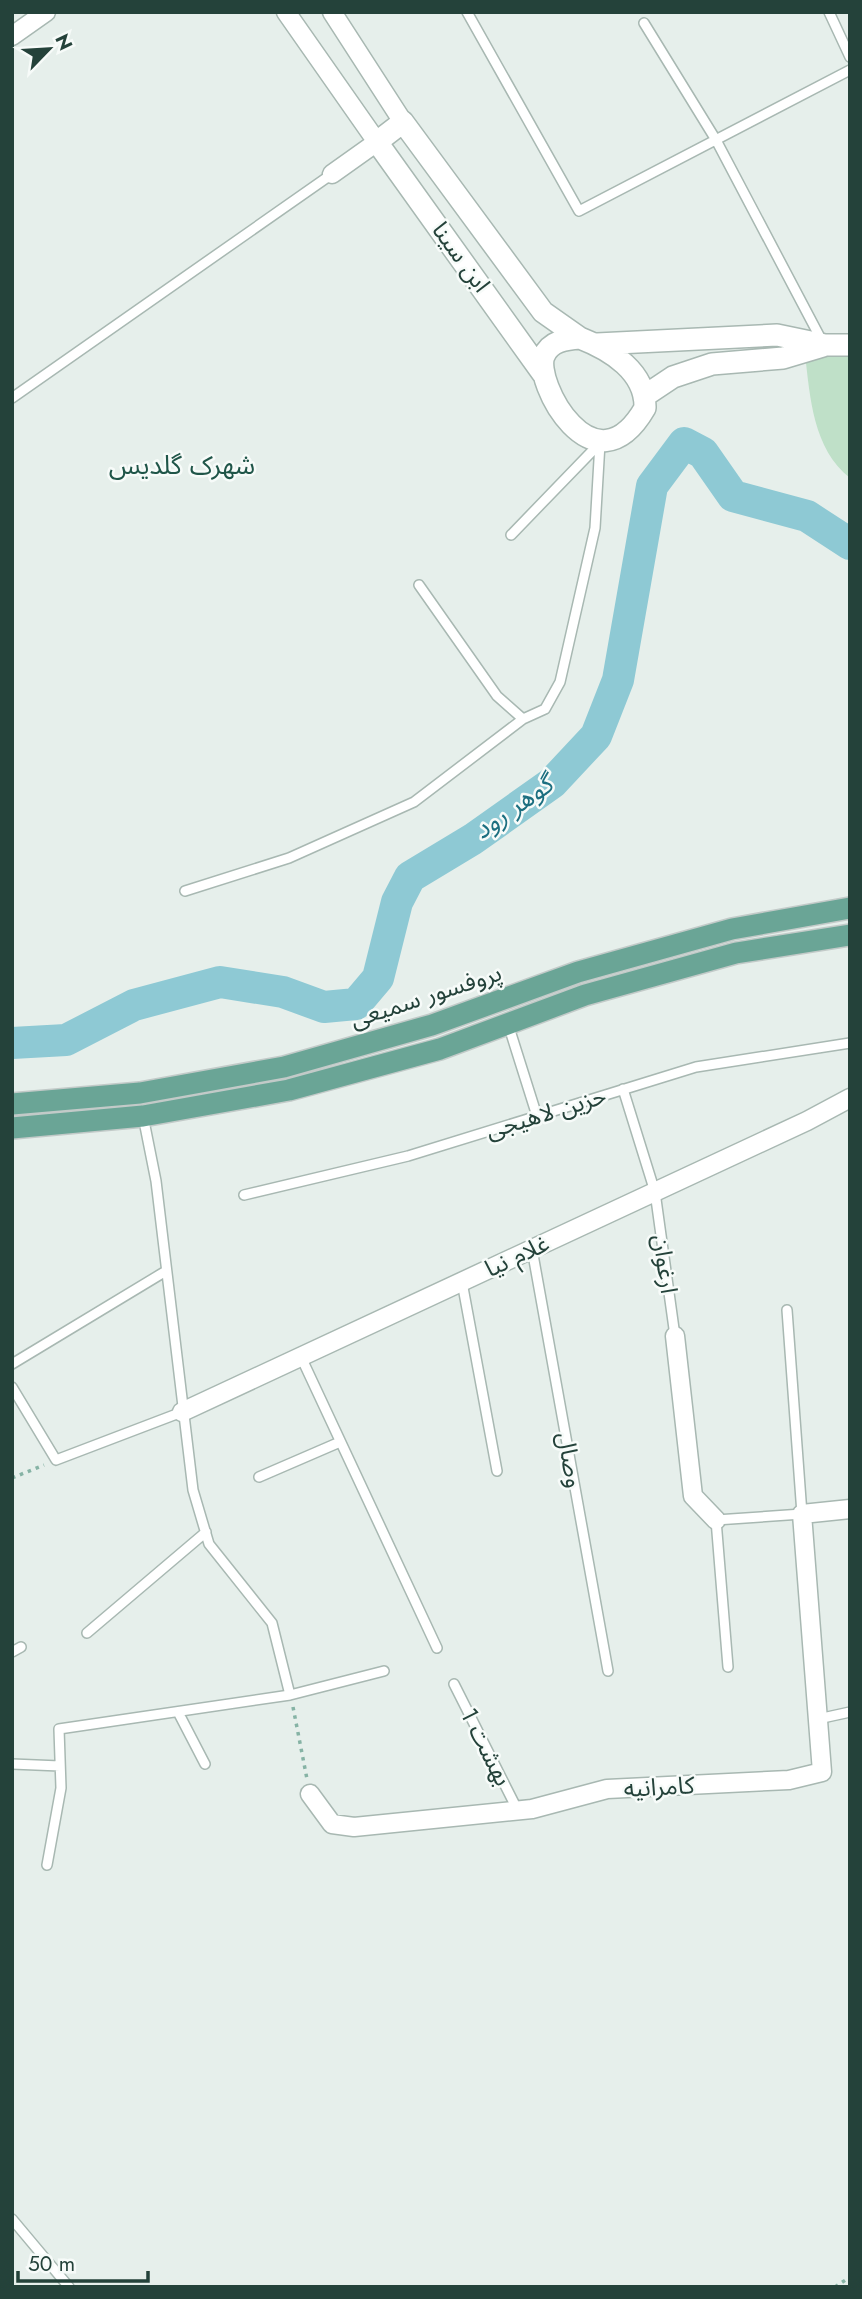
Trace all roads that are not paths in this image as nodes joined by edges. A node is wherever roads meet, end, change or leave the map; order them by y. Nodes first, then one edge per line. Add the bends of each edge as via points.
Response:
1 (46, 12) edge
2 (286, 12) edge
3 (332, 12) edge
4 (467, 12) edge
5 (829, 12) edge
6 (644, 23) dead end
7 (12, 36) edge
8 (850, 57) edge
9 (850, 71) edge
10 (403, 122) junction
11 (716, 140) junction
12 (377, 142) junction
13 (332, 174) joint
14 (589, 341) junction
15 (825, 345) junction
16 (850, 345) edge
17 (543, 374) junction
18 (646, 395) junction
19 (12, 398) edge
20 (600, 443) junction
21 (511, 535) dead end
22 (419, 585) dead end
23 (523, 719) junction
24 (185, 891) dead end
25 (850, 908) edge
26 (850, 935) edge
27 (507, 1024) junction
28 (850, 1044) edge
29 (623, 1089) junction
30 (850, 1098) edge
31 (12, 1104) edge
32 (143, 1116) junction
33 (537, 1116) junction
34 (12, 1128) edge
35 (655, 1192) junction
36 (244, 1195) dead end
37 (533, 1249) junction
38 (166, 1271) junction
39 (462, 1282) junction
40 (788, 1310) dead end
41 (674, 1336) joint
42 (301, 1357) junction
43 (12, 1364) edge
44 (12, 1387) edge
45 (182, 1412) junction
46 (340, 1442) junction
47 (497, 1471) dead end
48 (259, 1477) dead end
49 (850, 1509) edge
50 (802, 1514) junction
51 (716, 1520) junction
52 (206, 1532) junction
53 (87, 1633) dead end
54 (437, 1648) dead end
55 (728, 1667) dead end
56 (384, 1671) dead end
57 (608, 1671) dead end
58 (454, 1684) dead end
59 (290, 1695) junction
60 (178, 1712) junction
61 (850, 1712) edge
62 (818, 1719) junction
63 (12, 1763) edge
64 (205, 1764) dead end
65 (60, 1766) junction
66 (310, 1794) road end
67 (518, 1811) junction
68 (47, 1865) dead end
69 (12, 2219) edge
70 (69, 2287) edge

1 - 7 street
2 - 12 street
3 - 10 street
4 - 11 lane via 579,211
5 - 8 lane
6 - 11 lane
9 - 11 lane
10 - 12 street
10 - 14 street, ابن سینا via 543,312
11 - 15 lane
12 - 13 street
12 - 17 street, ابن سینا
13 - 19 lane
14 - 15 street via 777,335
14 - 17 street via 565,339 551,346 542,358
14 - 18 street via 631,370
15 - 16 street
15 - 18 street via 783,358 712,364 673,377
17 - 20 street via 572,425
18 - 20 street via 645,408 630,430 616,440
20 - 21 lane
20 - 23 lane via 595,528 560,682 545,709
22 - 23 lane via 497,696
23 - 24 lane via 414,802 289,858
25 - 31 main road, پروفسور سمیعی via 732,929 591,968 432,1025 284,1067 140,1093
26 - 27 main road, پروفسور سمیعی via 736,953 585,995
27 - 32 main road, پروفسور سمیعی via 440,1049 289,1090
27 - 33 lane
28 - 29 lane, حزین لاهیجی via 696,1067
29 - 33 lane, حزین لاهیجی
29 - 35 lane, ارغوان
30 - 35 street, غلام نیا
32 - 34 main road, پروفسور سمیعی
32 - 38 lane
33 - 36 lane, حزین لاهیجی via 408,1156
35 - 37 street, غلام نیا
35 - 41 lane, ارغوان
37 - 39 street, غلام نیا
37 - 57 lane, وصال
38 - 43 lane
38 - 45 lane
39 - 42 street, غلام نیا
39 - 47 lane
40 - 50 lane
41 - 51 street via 693,1496
42 - 45 street, غلام نیا
42 - 46 lane
44 - 45 lane, غلام نیا via 56,1460
45 - 52 lane via 193,1490
46 - 48 lane
46 - 54 lane
49 - 50 street
50 - 51 lane
50 - 62 street, کامرانیه
51 - 55 lane
52 - 53 lane
52 - 59 lane via 209,1544 272,1623
56 - 59 lane
58 - 67 lane, بهشت 1
59 - 60 lane
60 - 64 lane
60 - 65 lane via 59,1729
61 - 62 lane
62 - 67 street, کامرانیه via 822,1772 789,1780 607,1789
63 - 65 lane
65 - 68 lane via 61,1788
66 - 67 street, کامرانیه via 332,1825 354,1827
69 - 70 lane

